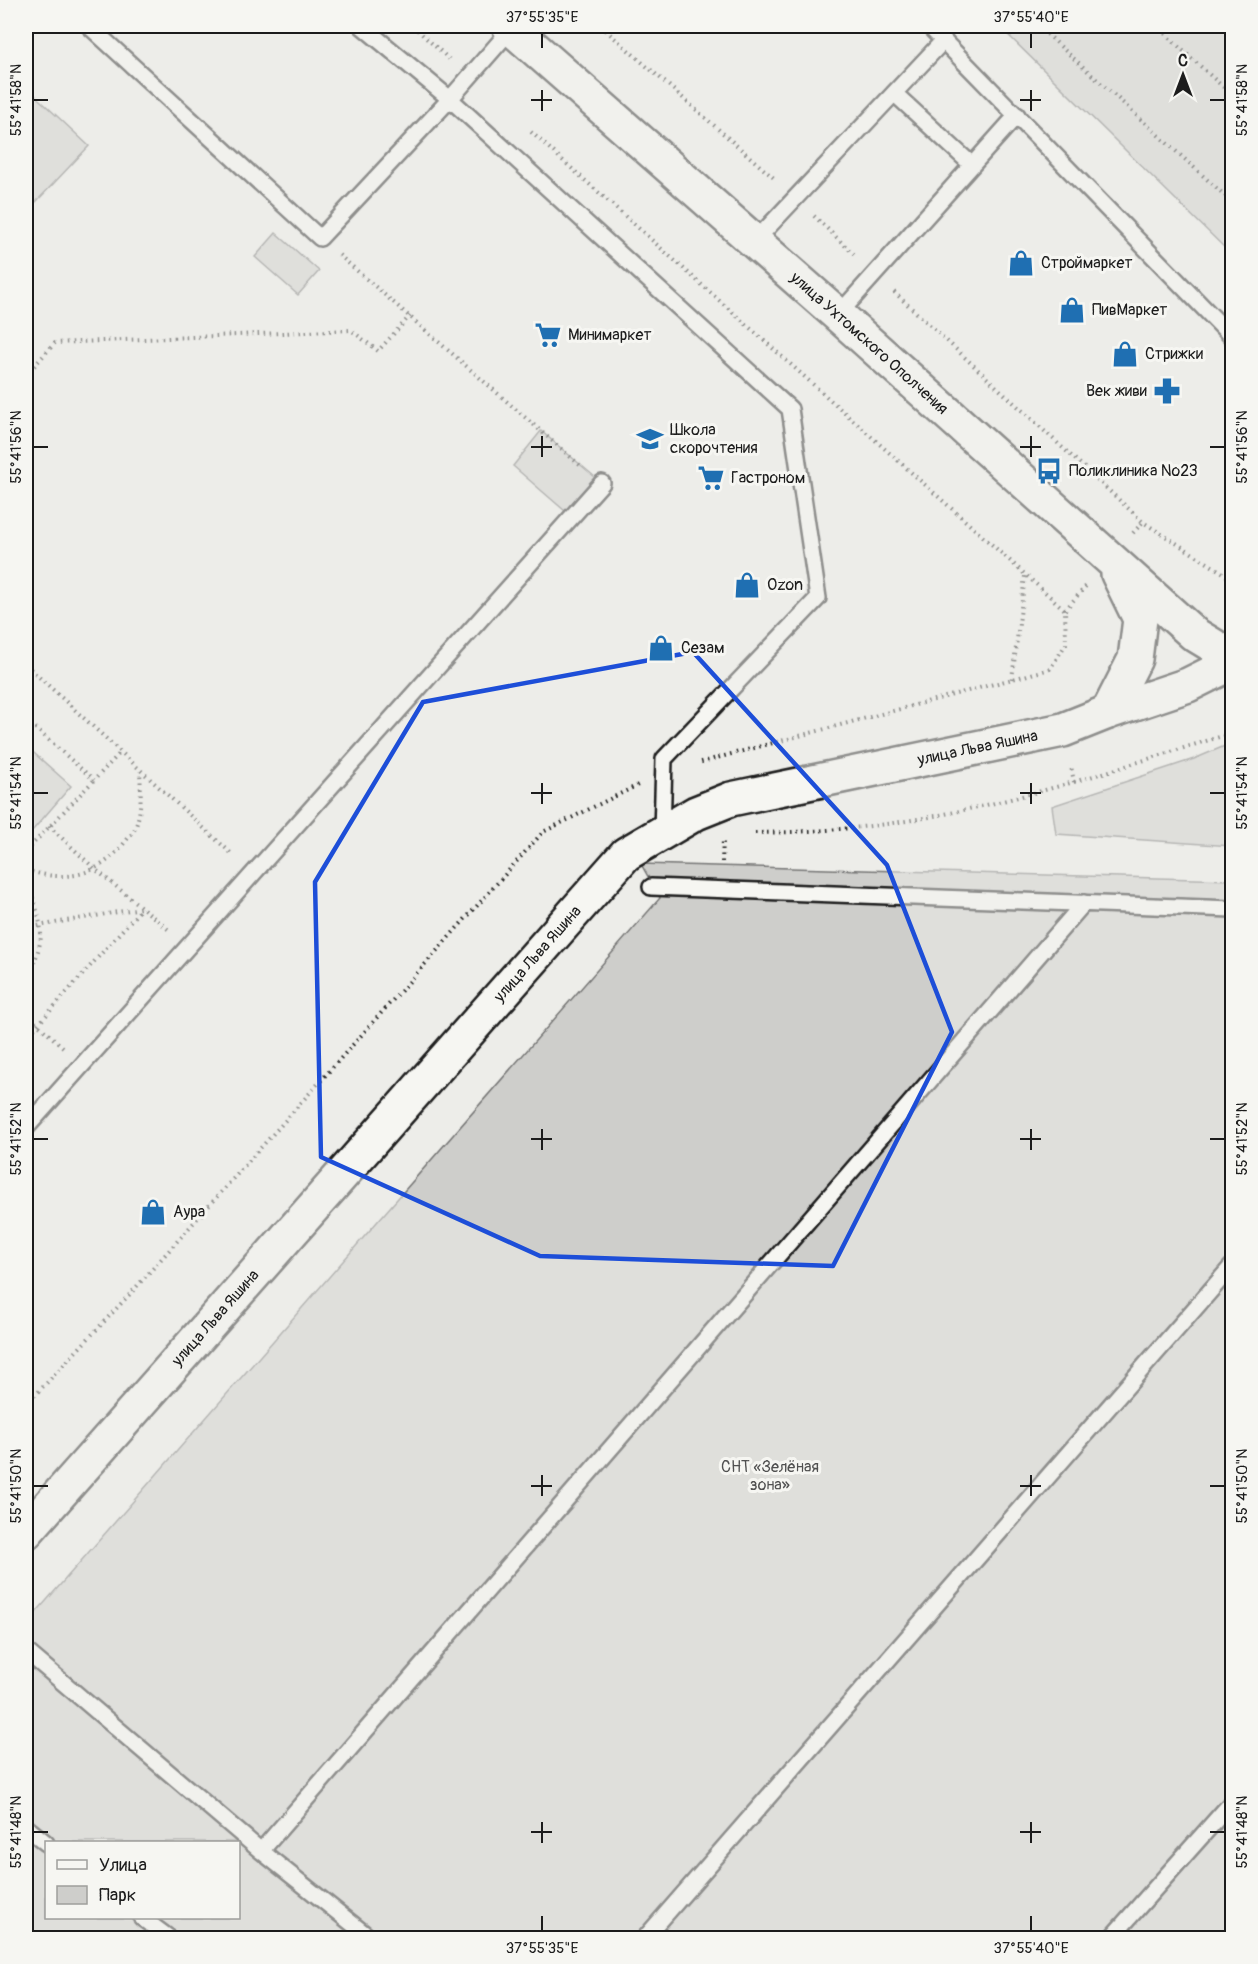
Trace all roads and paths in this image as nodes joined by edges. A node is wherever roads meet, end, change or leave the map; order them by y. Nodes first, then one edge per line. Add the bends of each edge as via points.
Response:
1 (88, 26) edge
2 (362, 26) edge
3 (413, 26) edge
4 (929, 26) edge
5 (1038, 26) edge
6 (1155, 26) edge
7 (510, 27) edge
8 (944, 40) junction
9 (469, 77) junction
10 (894, 93) junction
11 (1233, 95) edge
12 (450, 99) junction
13 (1017, 115) junction
14 (522, 124) dead end
15 (972, 165) junction
16 (1233, 201) edge
17 (320, 238) junction
18 (754, 242) junction
19 (838, 315) junction
20 (410, 316) junction
21 (1233, 337) edge
22 (26, 375) edge
23 (602, 483) joint
24 (1110, 559) junction
25 (1233, 573) edge
26 (1025, 575) junction
27 (1233, 583) edge
28 (1233, 657) edge
29 (1233, 663) edge
30 (26, 665) edge
31 (1012, 679) junction
32 (1108, 712) junction
33 (26, 720) edge
34 (1063, 730) junction
35 (1233, 733) edge
36 (120, 753) junction
37 (140, 771) junction
38 (663, 772) junction
39 (94, 780) junction
40 (1074, 782) junction
41 (49, 826) junction
42 (662, 833) junction
43 (746, 833) dead end
44 (26, 851) edge
45 (95, 869) junction
46 (26, 870) edge
47 (253, 873) junction
48 (26, 881) edge
49 (651, 887) dead end
50 (1084, 903) junction
51 (142, 908) junction
52 (1233, 909) edge
53 (39, 926) junction
54 (26, 928) edge
55 (188, 946) junction
56 (26, 981) edge
57 (26, 1014) edge
58 (38, 1025) junction
59 (26, 1038) edge
60 (82, 1064) junction
61 (26, 1128) edge
62 (1233, 1266) edge
63 (26, 1405) edge
64 (26, 1532) edge
65 (26, 1651) edge
66 (1233, 1802) edge
67 (26, 1827) edge
68 (45, 1842) edge
69 (261, 1851) junction
70 (145, 1919) edge
71 (169, 1938) edge
72 (370, 1938) edge
73 (645, 1938) edge
74 (1111, 1938) edge

1 - 17 lane
2 - 12 lane
3 - 9 path
4 - 8 lane
5 - 16 path
6 - 11 path
7 - 9 lane
7 - 18 street, улица Ухтомского Ополчения
8 - 10 lane
8 - 13 lane
9 - 12 lane
10 - 15 lane
10 - 18 lane
12 - 17 lane
12 - 38 lane via 790,409 818,598 664,759
13 - 15 lane
13 - 21 lane
14 - 26 path
15 - 19 lane
17 - 20 path
18 - 19 street, улица Ухтомского Ополчения
19 - 24 street, улица Ухтомского Ополчения
20 - 22 path via 378,351 351,330 55,343
20 - 23 path
23 - 47 lane
24 - 28 street, улица Ухтомского Ополчения via 1194,634
24 - 32 street via 1140,619 1135,659
25 - 27 path via 1225,574
26 - 31 path
26 - 31 path via 1065,610 1066,644 1050,669
29 - 32 street, улица Льва Яшина via 1188,686
30 - 36 path
31 - 38 path
32 - 34 street, улица Льва Яшина
33 - 39 path
34 - 40 path
34 - 42 street, улица Льва Яшина via 731,799
35 - 40 path
36 - 37 path
36 - 39 path
37 - 45 path via 141,806 135,829 117,853
37 - 47 path
38 - 42 lane
38 - 63 path via 543,832
39 - 41 path
40 - 43 path via 1000,803 910,821 802,832
41 - 44 path
41 - 45 path
42 - 64 street, улица Льва Яшина via 626,854
45 - 46 path via 69,877
45 - 51 path
47 - 55 lane
48 - 53 path via 33,894
49 - 50 lane
50 - 52 lane
50 - 69 lane
51 - 53 path
51 - 55 path
51 - 58 path
53 - 54 path
53 - 56 path via 41,935
55 - 60 lane
57 - 58 path
58 - 59 path
58 - 60 path
60 - 61 lane
62 - 73 lane
65 - 69 lane
66 - 74 lane
67 - 68 lane
69 - 72 lane
70 - 71 lane

